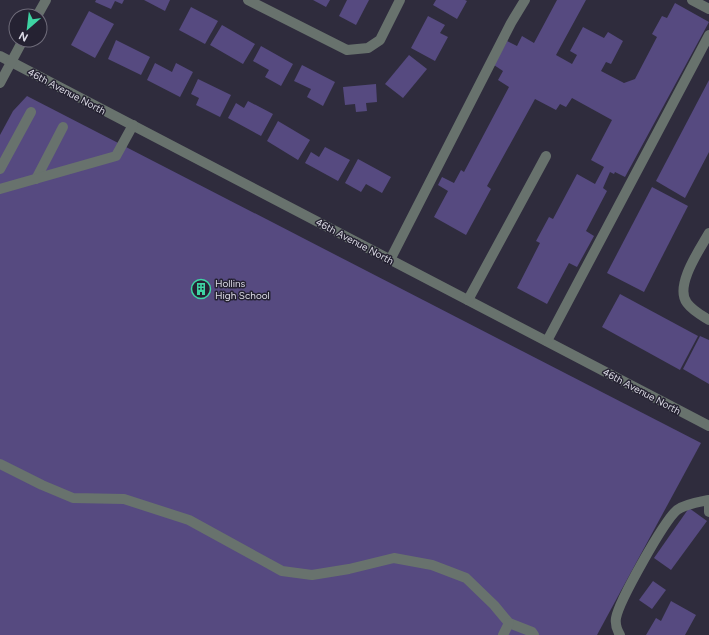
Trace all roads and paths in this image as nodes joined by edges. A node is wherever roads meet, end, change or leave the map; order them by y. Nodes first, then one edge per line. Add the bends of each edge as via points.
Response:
1 (248, 0) edge
2 (400, 0) edge
3 (525, 0) edge
4 (692, 0) edge
5 (709, 9) edge
6 (709, 36) edge
7 (19, 48) edge
8 (0, 56) edge
9 (11, 62) junction
10 (0, 83) edge
11 (31, 112) dead end
12 (133, 125) junction
13 (63, 127) dead end
14 (546, 156) dead end
15 (0, 170) edge
16 (36, 179) junction
17 (0, 189) edge
18 (709, 233) edge
19 (390, 260) junction
20 (468, 300) junction
21 (709, 320) edge
22 (547, 341) junction
23 (709, 426) edge
24 (0, 464) edge
25 (709, 501) edge
26 (709, 512) edge
27 (509, 623) junction
28 (503, 635) edge
29 (534, 635) edge
30 (620, 635) edge

1 - 2 street via 347,50 368,48 380,40
3 - 19 street
4 - 5 street
6 - 22 street
7 - 9 street
8 - 9 street, 46th Avenue North
9 - 10 street
9 - 12 street, 46th Avenue North
11 - 15 street
12 - 16 street via 116,156
12 - 19 street, 46th Avenue North
13 - 16 street
14 - 20 street
16 - 17 street
18 - 21 street via 684,280 683,291 686,302
19 - 20 street, 46th Avenue North
20 - 22 street, 46th Avenue North
22 - 23 street, 46th Avenue North
24 - 27 street via 73,498 124,498 189,520 282,571 312,575 394,558 432,565 466,578
25 - 26 street
25 - 30 street via 693,503 677,510 664,526 615,618
27 - 28 street
27 - 29 street

